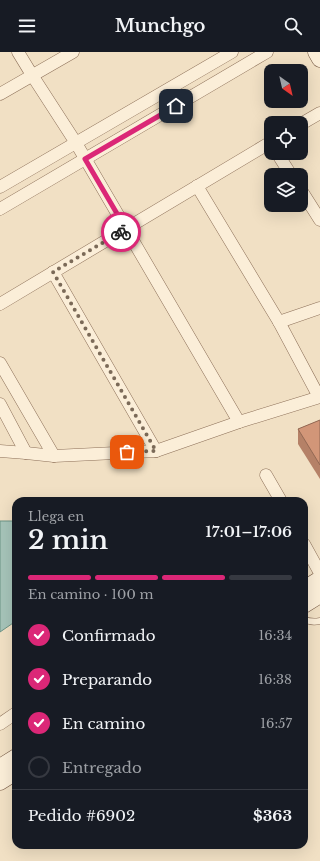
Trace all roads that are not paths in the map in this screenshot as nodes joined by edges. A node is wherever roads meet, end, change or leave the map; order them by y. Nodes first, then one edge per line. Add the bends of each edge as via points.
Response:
1 (18, 52) edge
2 (73, 52) edge
3 (232, 52) edge
4 (267, 52) edge
5 (316, 52) edge
6 (320, 59) edge
7 (32, 75) junction
8 (0, 94) edge
9 (320, 113) edge
10 (308, 120) edge
11 (76, 143) junction
12 (264, 146) edge
13 (85, 159) junction
14 (198, 186) junction
15 (0, 187) edge
16 (308, 201) edge
17 (0, 209) edge
18 (320, 220) edge
19 (126, 229) junction
20 (53, 272) junction
21 (0, 304) edge
22 (320, 308) edge
23 (279, 322) junction
24 (0, 364) edge
25 (319, 397) edge
26 (0, 404) edge
27 (239, 422) junction
28 (0, 451) edge
29 (156, 451) junction
30 (26, 453) junction
31 (54, 456) junction
32 (266, 475) dead end
33 (279, 497) edge
34 (308, 551) edge
35 (320, 573) edge
36 (320, 579) edge
37 (308, 587) edge
38 (320, 595) edge
39 (308, 602) edge
40 (308, 620) edge
41 (320, 621) edge
42 (12, 716) edge
43 (0, 724) edge
44 (12, 760) edge
45 (0, 767) edge
46 (12, 774) edge
47 (0, 782) edge

1 - 7 street
2 - 7 street
3 - 11 street
4 - 13 street
5 - 6 main road
7 - 8 street
7 - 11 street
9 - 10 street
11 - 13 street
11 - 15 street
12 - 14 street
13 - 17 street
13 - 19 street
14 - 19 street
14 - 23 street
16 - 18 street
19 - 20 street
19 - 27 street
20 - 21 street
20 - 29 street
22 - 23 street
23 - 25 street
24 - 31 street
25 - 27 street
26 - 30 street
27 - 29 street
28 - 30 street
29 - 31 street
30 - 31 street
32 - 33 street
34 - 35 street
36 - 37 main road
38 - 39 main road
40 - 41 lane
42 - 43 street
44 - 45 main road
46 - 47 main road

